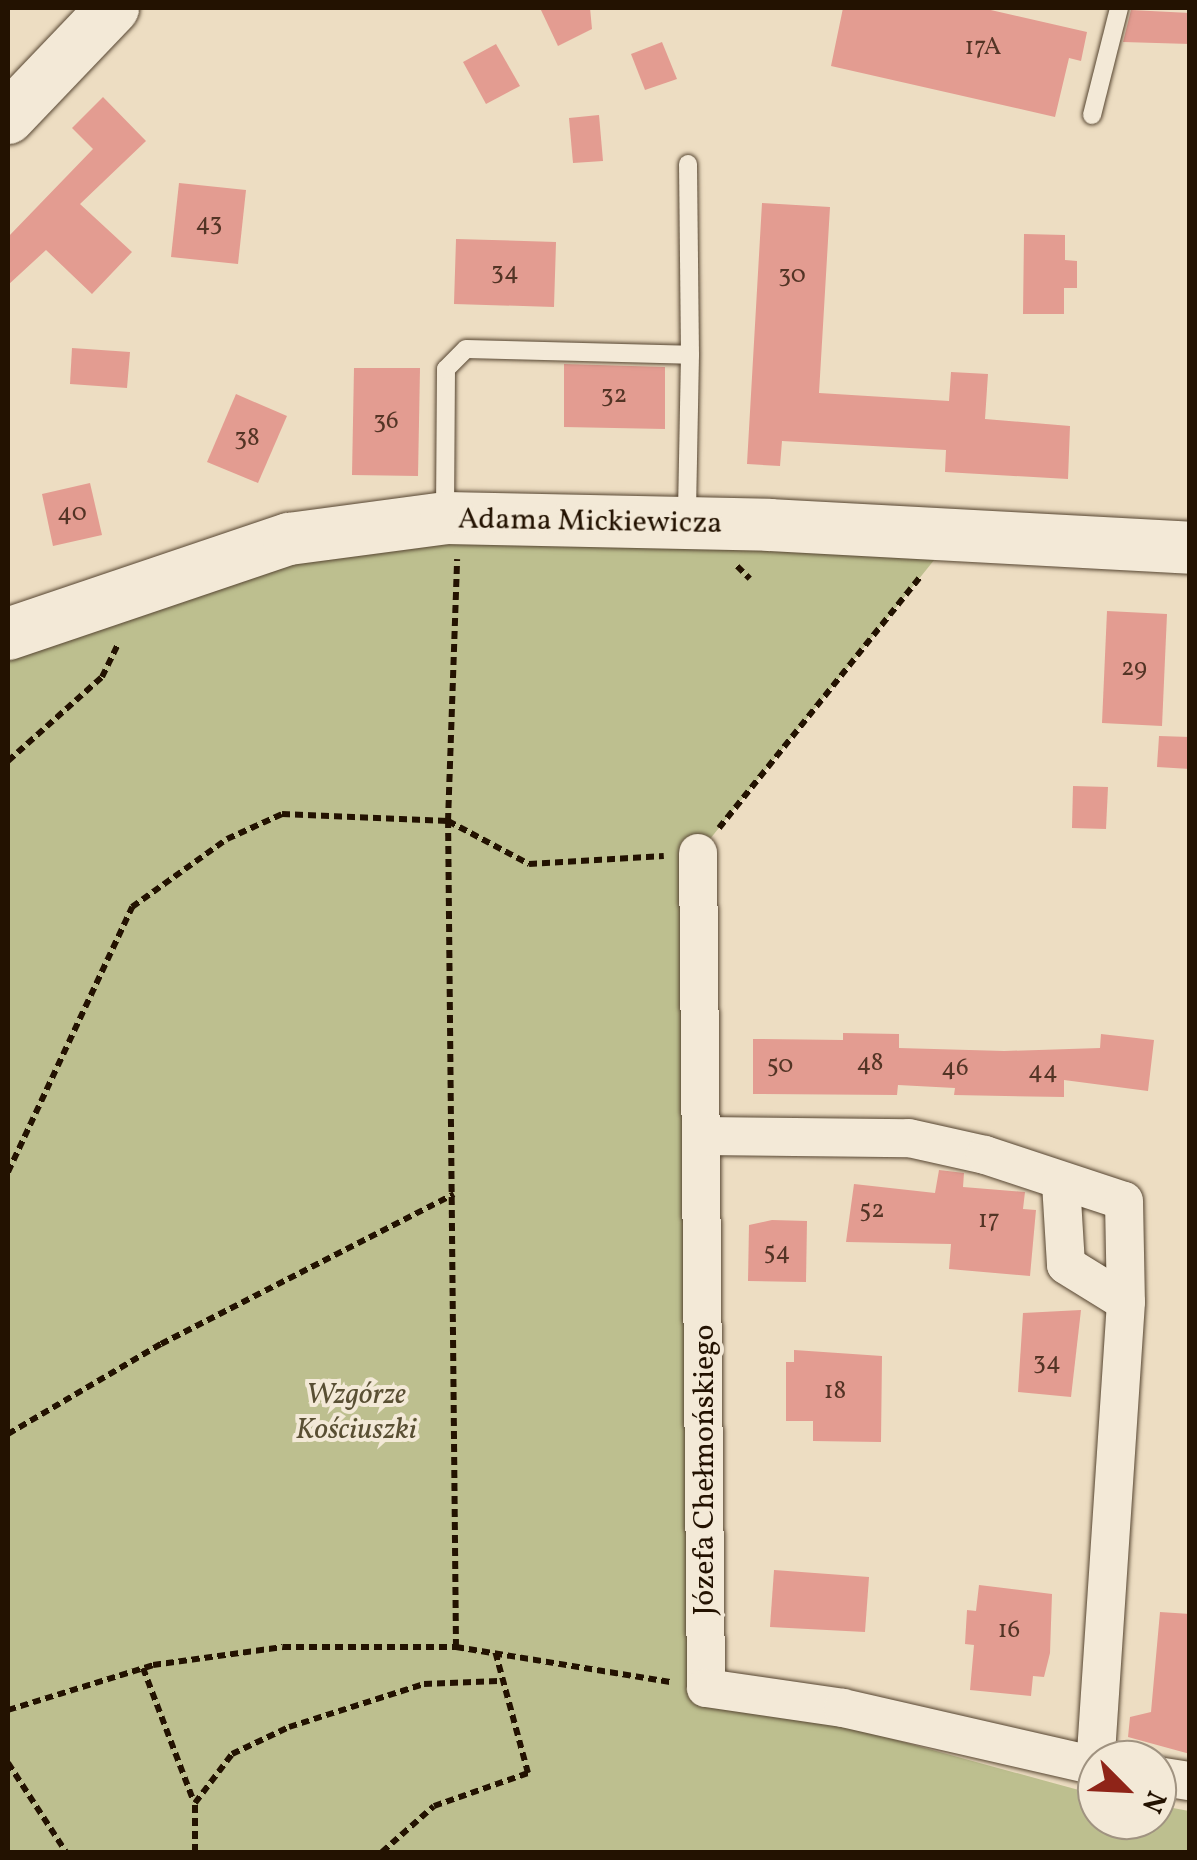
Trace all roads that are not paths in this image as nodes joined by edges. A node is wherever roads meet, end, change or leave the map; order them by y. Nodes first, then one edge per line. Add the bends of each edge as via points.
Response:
1 (113, 8) edge
2 (1118, 8) edge
3 (1092, 115) dead end
4 (8, 118) edge
5 (688, 164) dead end
6 (690, 355) junction
7 (452, 518) junction
8 (687, 522) junction
9 (1190, 548) edge
10 (8, 634) edge
11 (698, 854) road end
12 (703, 1136) junction
13 (1061, 1183) junction
14 (1126, 1302) junction
15 (1098, 1740) edge
16 (1077, 1762) edge

1 - 4 street
2 - 3 lane
5 - 6 lane
6 - 7 lane via 466,349 453,357 446,369
6 - 8 lane
7 - 8 street, Adama Mickiewicza
7 - 10 street, Adama Mickiewicza via 289,539
8 - 9 street, Adama Mickiewicza
11 - 12 street, Józefa Chełmońskiego
12 - 13 street via 909,1138 986,1155
12 - 16 street, Józefa Chełmońskiego via 706,1688 844,1708
13 - 14 street via 1066,1265
13 - 14 street via 1124,1201
14 - 15 street

